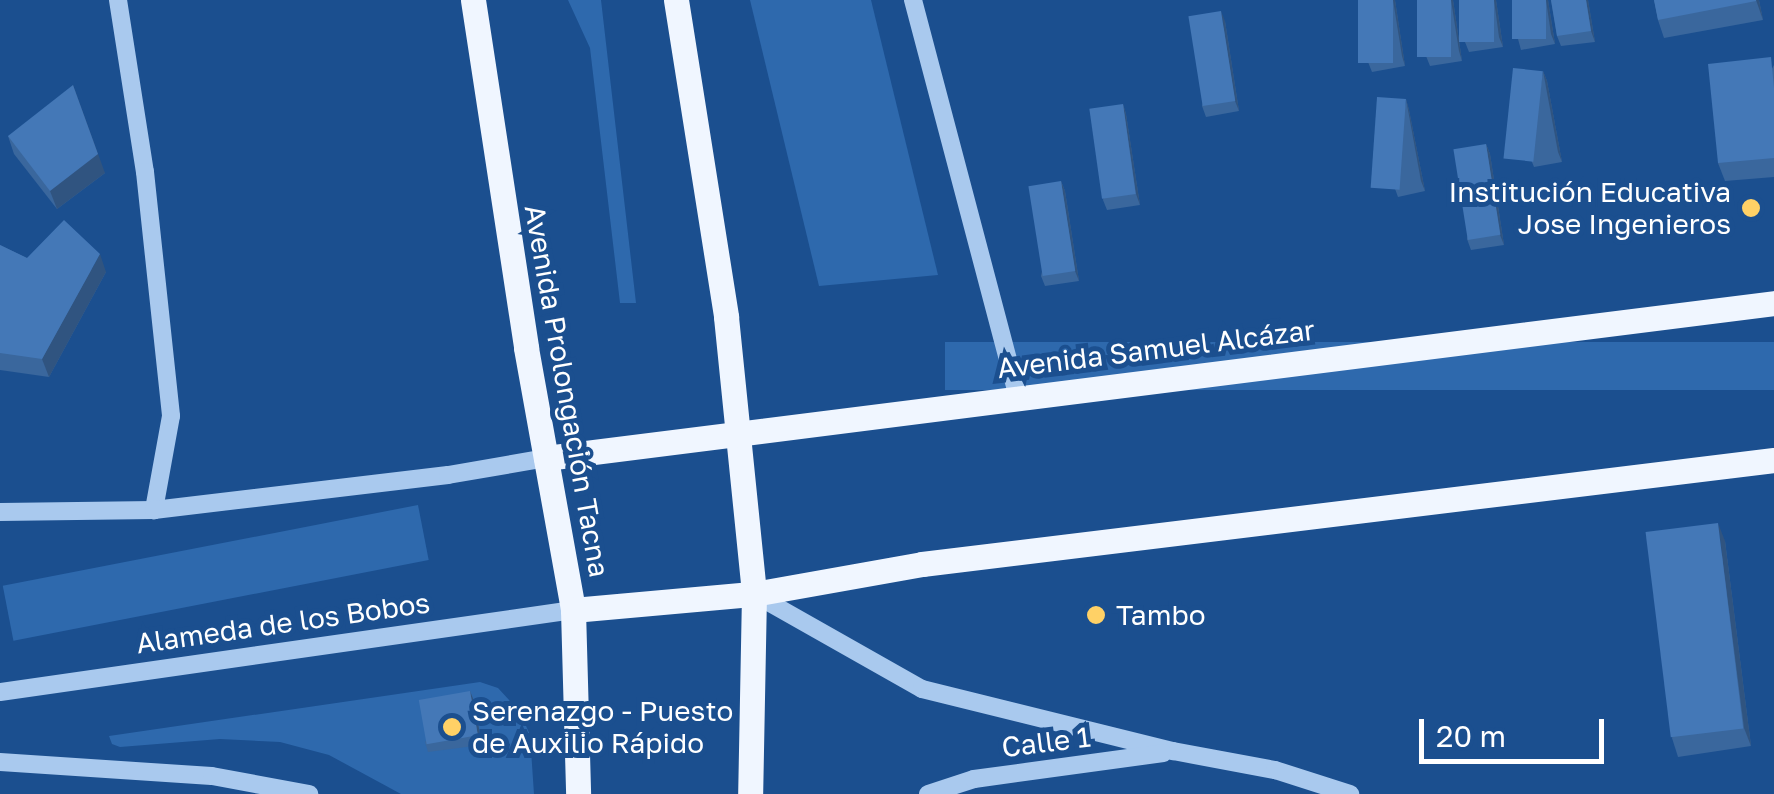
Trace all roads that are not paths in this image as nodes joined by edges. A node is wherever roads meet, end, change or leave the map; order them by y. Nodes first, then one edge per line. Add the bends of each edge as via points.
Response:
1 (118, 0) edge
2 (473, 0) edge
3 (676, 0) edge
4 (913, 0) edge
5 (1774, 303) edge
6 (1018, 397) junction
7 (737, 433) junction
8 (546, 458) junction
9 (1774, 460) edge
10 (154, 510) junction
11 (0, 512) edge
12 (754, 594) junction
13 (573, 610) junction
14 (0, 692) edge
15 (1172, 752) junction
16 (0, 762) edge
17 (308, 794) edge
18 (578, 794) edge
19 (750, 794) edge
20 (928, 794) edge
21 (1350, 794) edge

1 - 10 street via 145,172 171,416
2 - 8 main road, Avenida Prolongación Tacna
3 - 7 main road via 726,316
4 - 6 street
5 - 6 main road, Avenida Samuel Alcázar
6 - 7 main road, Avenida Samuel Alcázar
7 - 8 main road, Avenida Samuel Alcázar
7 - 12 main road
8 - 10 street
8 - 13 main road, Avenida Prolongación Tacna
9 - 12 main road via 922,564
10 - 11 street
12 - 13 main road
12 - 15 street via 922,689
12 - 19 main road
13 - 14 street, Alameda de los Bobos
13 - 18 main road, Avenida Prolongación Tacna
15 - 20 street, Calle 1 via 974,779
15 - 21 street via 1275,770
16 - 17 street via 212,776

